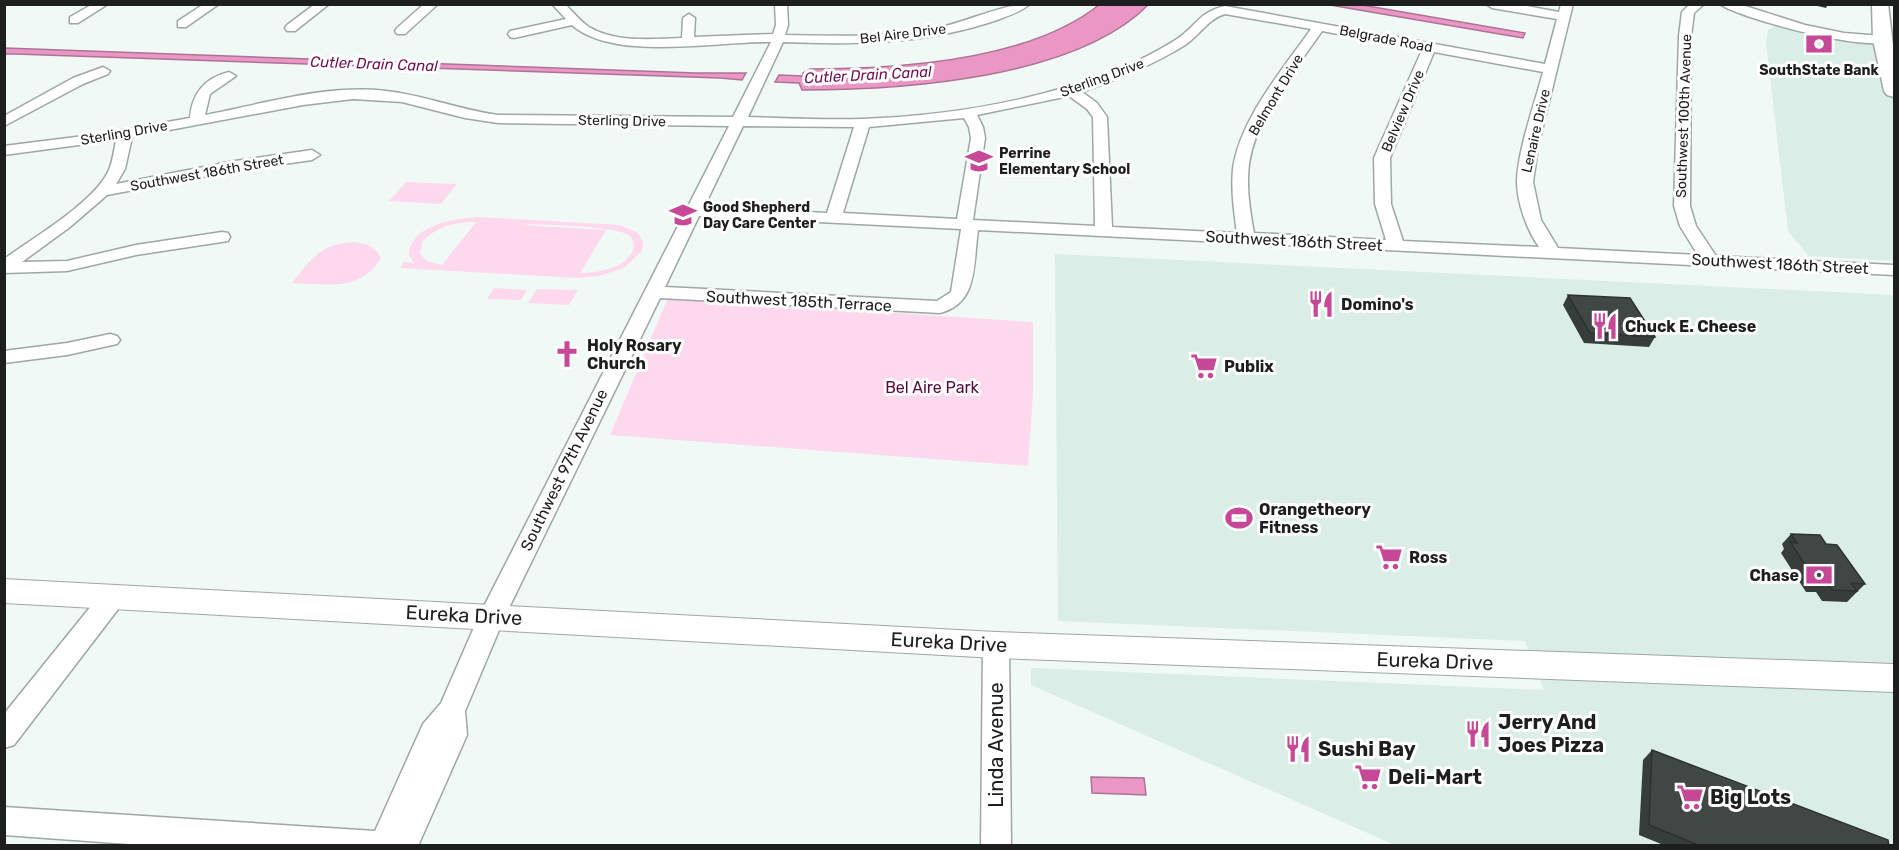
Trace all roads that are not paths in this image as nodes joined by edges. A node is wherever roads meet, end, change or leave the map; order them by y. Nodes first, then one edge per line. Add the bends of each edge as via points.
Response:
1 (102, 4) edge
2 (213, 4) edge
3 (323, 4) edge
4 (432, 4) edge
5 (781, 4) edge
6 (1024, 4) edge
7 (1492, 4) edge
8 (1698, 4) edge
9 (1726, 4) edge
10 (1744, 4) edge
11 (1880, 4) edge
12 (559, 5) edge
13 (1565, 10) edge
14 (1221, 11) joint
15 (689, 18) dead end
16 (74, 20) dead end
17 (574, 21) junction
18 (182, 24) dead end
19 (1320, 26) junction
20 (291, 28) dead end
21 (401, 31) dead end
22 (514, 34) dead end
23 (779, 38) junction
24 (1888, 41) edge
25 (688, 42) junction
26 (1430, 47) junction
27 (1551, 69) junction
28 (103, 71) dead end
29 (229, 76) dead end
30 (1072, 91) junction
31 (1894, 91) edge
32 (968, 113) junction
33 (197, 120) junction
34 (4, 122) edge
35 (738, 122) junction
36 (863, 123) junction
37 (125, 134) junction
38 (4, 151) edge
39 (312, 155) dead end
40 (102, 191) junction
41 (694, 211) junction
42 (832, 218) junction
43 (967, 225) junction
44 (1104, 232) junction
45 (222, 237) dead end
46 (1247, 239) junction
47 (1396, 245) junction
48 (1553, 254) junction
49 (1710, 260) junction
50 (4, 267) edge
51 (1894, 270) edge
52 (654, 292) junction
53 (110, 340) dead end
54 (4, 357) edge
55 (4, 591) edge
56 (113, 597) junction
57 (492, 616) junction
58 (996, 645) junction
59 (1894, 678) edge
60 (4, 736) edge
61 (4, 821) edge
62 (388, 845) edge
63 (996, 846) edge

1 - 16 street
2 - 18 street
3 - 20 street
4 - 21 street
5 - 23 street, Southwest 97th Avenue
6 - 23 street, Bel Aire Drive via 976,22 911,35 854,40
7 - 13 street
8 - 49 street, Southwest 100th Avenue via 1688,12 1685,36 1682,206 1688,226
9 - 24 street via 1818,30
10 - 24 street via 1798,21
11 - 24 highway
12 - 17 street, Bel Aire Drive
13 - 27 street, Lenaire Drive
14 - 19 street, Belgrade Road
14 - 30 street, Sterling Drive via 1211,14 1161,54
15 - 25 street
17 - 22 street
17 - 25 street, Bel Aire Drive via 587,32 613,39
19 - 26 street, Belgrade Road
19 - 46 street, Belmont Drive via 1249,139 1240,183
23 - 25 street, Bel Aire Drive
23 - 35 street, Southwest 97th Avenue
24 - 31 highway
26 - 27 street, Belgrade Road
26 - 47 street, Belview Drive via 1382,158 1383,204
27 - 48 street, Lenaire Drive via 1525,182 1533,220
28 - 34 street
29 - 33 street via 202,92
30 - 32 street, Sterling Drive
30 - 44 street via 1100,117
32 - 36 street, Sterling Drive
32 - 43 street via 978,138
33 - 35 street, Sterling Drive via 315,99 370,94 406,97 454,113 487,118
33 - 37 street, Sterling Drive
35 - 36 street, Sterling Drive
35 - 41 street, Southwest 97th Avenue
36 - 42 street
37 - 38 street, Sterling Drive
37 - 40 street via 116,172
39 - 40 street, Southwest 186th Street
40 - 50 street
41 - 42 street, Southwest 186th Street
41 - 52 street, Southwest 97th Avenue
42 - 43 street, Southwest 186th Street
43 - 44 street, Southwest 186th Street
43 - 52 street, Southwest 185th Terrace via 960,293 943,306
44 - 46 street, Southwest 186th Street
45 - 50 street via 136,250 67,266
46 - 47 street, Southwest 186th Street
47 - 48 street, Southwest 186th Street
48 - 49 street, Southwest 186th Street
49 - 51 street, Southwest 186th Street
52 - 57 street, Southwest 97th Avenue
53 - 54 street
55 - 56 main road, Eureka Drive
56 - 57 main road, Eureka Drive
56 - 60 street
57 - 58 main road, Eureka Drive
57 - 62 street, Southwest 97th Avenue via 452,711 453,735
58 - 59 main road, Eureka Drive
58 - 63 street, Linda Avenue
61 - 62 street

